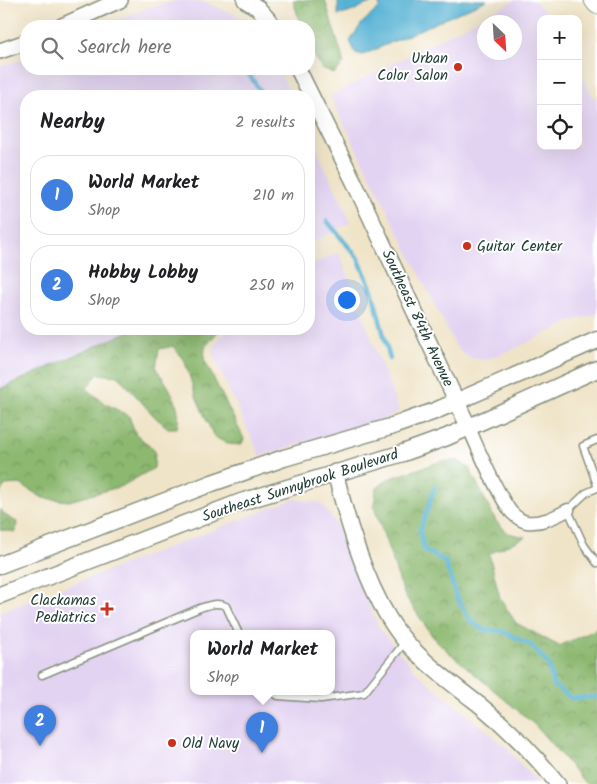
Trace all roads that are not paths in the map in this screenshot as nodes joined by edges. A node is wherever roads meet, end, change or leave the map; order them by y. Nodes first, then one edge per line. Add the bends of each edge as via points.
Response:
1 (120, 0) edge
2 (245, 0) edge
3 (594, 0) edge
4 (597, 4) edge
5 (75, 20) edge
6 (269, 20) edge
7 (20, 44) edge
8 (0, 51) edge
9 (301, 75) edge
10 (308, 90) edge
11 (315, 104) edge
12 (597, 340) edge
13 (597, 369) edge
14 (458, 402) junction
15 (469, 428) junction
16 (597, 440) edge
17 (335, 472) junction
18 (597, 487) edge
19 (568, 510) junction
20 (597, 563) edge
21 (0, 565) edge
22 (0, 596) edge
23 (237, 630) edge
24 (406, 642) junction
25 (42, 675) dead end
26 (276, 695) edge
27 (558, 784) edge

1 - 5 street
2 - 6 street
3 - 4 main road
7 - 8 street
9 - 10 street, Southeast 84th Avenue
11 - 14 street, Southeast 84th Avenue
12 - 14 main road, Southeast Sunnybrook Boulevard
13 - 15 main road, Southeast Sunnybrook Boulevard
14 - 15 street, Southeast 84th Avenue
14 - 21 main road, Southeast Sunnybrook Boulevard via 212,483
15 - 17 main road, Southeast Sunnybrook Boulevard via 403,453
15 - 19 street, Southeast 84th Avenue via 498,489 521,520 543,521
16 - 18 lane via 583,446
17 - 22 main road, Southeast Sunnybrook Boulevard via 201,516
17 - 24 street via 353,535 374,591
18 - 19 lane
19 - 20 lane via 584,545
23 - 25 lane via 226,606 214,604
24 - 26 lane via 364,692 321,699
24 - 27 street via 508,730

